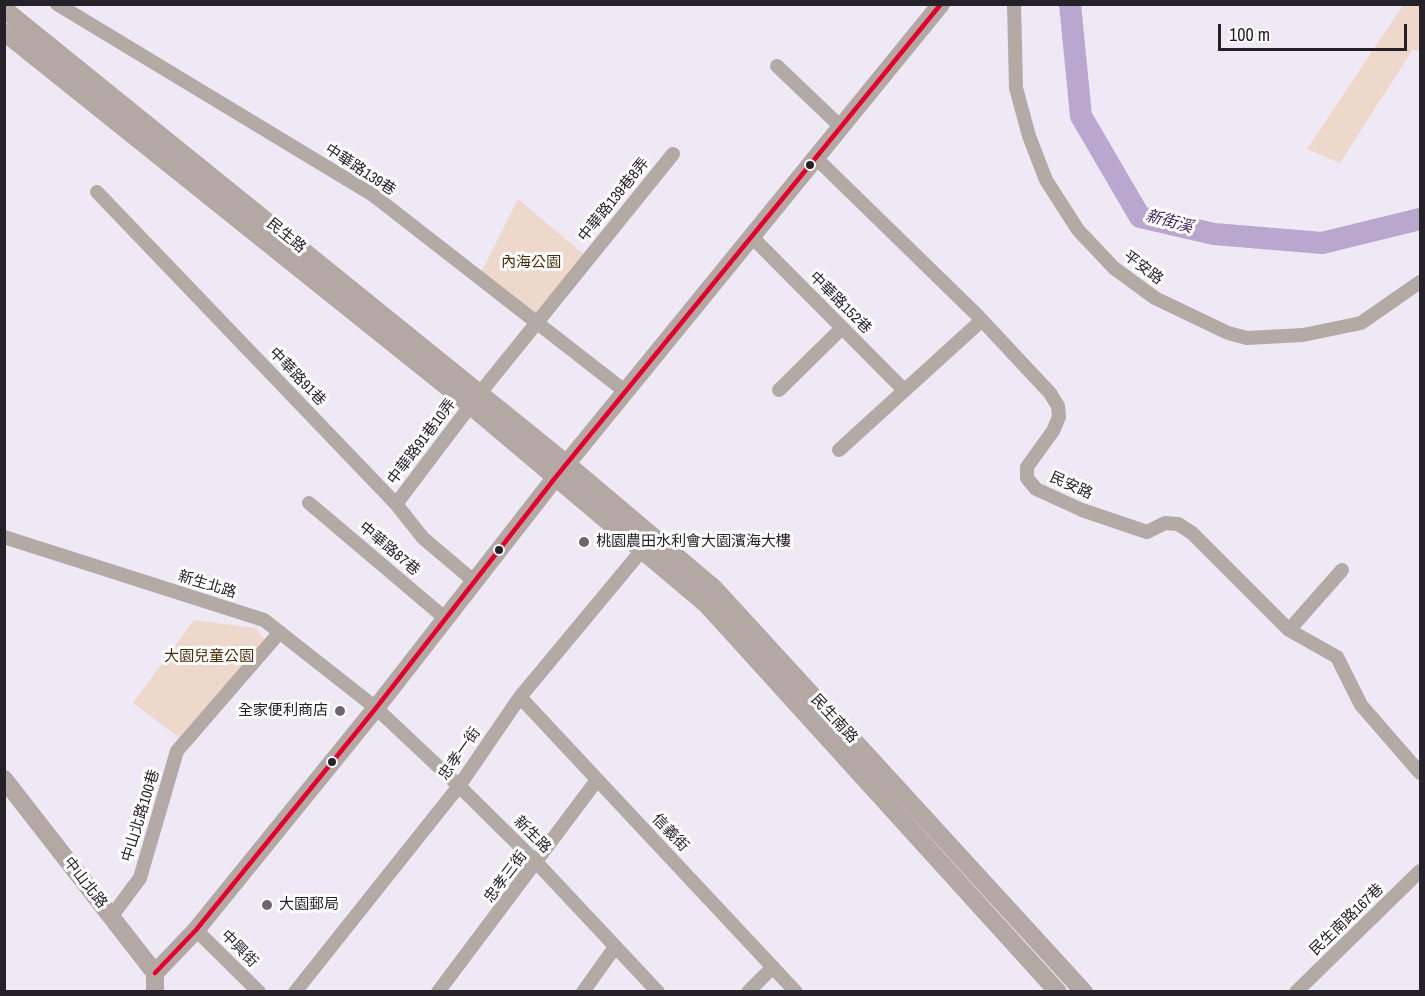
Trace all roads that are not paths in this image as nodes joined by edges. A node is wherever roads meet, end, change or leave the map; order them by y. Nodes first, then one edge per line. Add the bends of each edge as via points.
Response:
1 (57, 4) edge
2 (942, 4) edge
3 (1014, 4) edge
4 (4, 9) edge
5 (4, 32) edge
6 (777, 66) dead end
7 (842, 128) junction
8 (673, 154) dead end
9 (816, 158) junction
10 (97, 192) dead end
11 (753, 238) junction
12 (1420, 282) edge
13 (982, 320) junction
14 (535, 324) junction
15 (842, 328) junction
16 (779, 390) dead end
17 (904, 390) junction
18 (626, 392) junction
19 (475, 400) junction
20 (839, 450) dead end
21 (567, 464) junction
22 (555, 478) junction
23 (309, 503) dead end
24 (396, 504) junction
25 (4, 537) edge
26 (648, 544) junction
27 (1342, 570) dead end
28 (475, 582) junction
29 (446, 619) junction
30 (1289, 630) junction
31 (280, 632) junction
32 (520, 697) junction
33 (376, 708) junction
34 (1420, 773) edge
35 (4, 779) edge
36 (597, 780) junction
37 (459, 786) junction
38 (537, 863) junction
39 (1420, 872) edge
40 (111, 916) junction
41 (196, 930) junction
42 (615, 947) junction
43 (772, 967) junction
44 (155, 982) edge
45 (258, 992) edge
46 (296, 992) edge
47 (438, 992) edge
48 (583, 992) edge
49 (658, 992) edge
50 (748, 992) edge
51 (796, 992) edge
52 (1058, 992) edge
53 (1084, 992) edge
54 (1296, 992) edge

1 - 14 street, 中華路139巷 via 373,195
2 - 7 main road
3 - 12 street, 平安路 via 1016,87 1046,180 1078,230 1114,268 1155,298 1246,338 1302,335 1361,323
4 - 19 main road, 民生路
5 - 19 main road, 民生路
6 - 7 street
7 - 9 main road
8 - 14 street, 中華路139巷8弄
9 - 11 main road
9 - 13 street, 民安路
10 - 24 street, 中華路91巷
11 - 15 street, 中華路152巷
11 - 18 main road
13 - 17 street
13 - 30 street, 民安路 via 1058,406 1059,417 1053,431 1027,467 1028,478 1036,489 1147,532 1165,523 1178,524 1192,533
14 - 18 street, 中華路139巷
14 - 19 street, 中華路139巷8弄
15 - 16 street
15 - 17 street, 中華路152巷
17 - 20 street
18 - 21 main road
19 - 21 main road, 民生路
19 - 22 main road, 民生路
19 - 24 street, 中華路91巷10弄
21 - 22 main road
21 - 26 main road, 民生南路
22 - 26 main road, 民生南路
22 - 28 main road
23 - 29 street, 中華路87巷
24 - 28 street, 中華路91巷 via 423,537
25 - 31 street, 新生北路 via 264,620
26 - 32 street, 忠孝一街
26 - 52 main road, 民生南路
26 - 53 main road, 民生南路 via 715,589
27 - 30 street
28 - 29 main road
29 - 33 main road
30 - 34 street, 民安路 via 1337,657 1361,705
31 - 33 street, 新生北路
31 - 40 street, 中山北路100巷 via 177,752 140,878
32 - 36 street, 信義街
32 - 37 street, 忠孝一街
33 - 37 street, 新生路
33 - 41 main road
35 - 40 main road, 中山北路
36 - 38 street, 忠孝三街
36 - 43 street, 信義街
37 - 38 street, 新生路
37 - 46 street, 忠孝一街
38 - 42 street, 新生路
38 - 47 street, 忠孝三街
39 - 54 street, 民生南路167巷
40 - 44 main road, 中山北路
41 - 44 main road
41 - 45 street, 中興街
42 - 48 street
42 - 49 street, 新生路
43 - 50 street
43 - 51 street, 信義街

